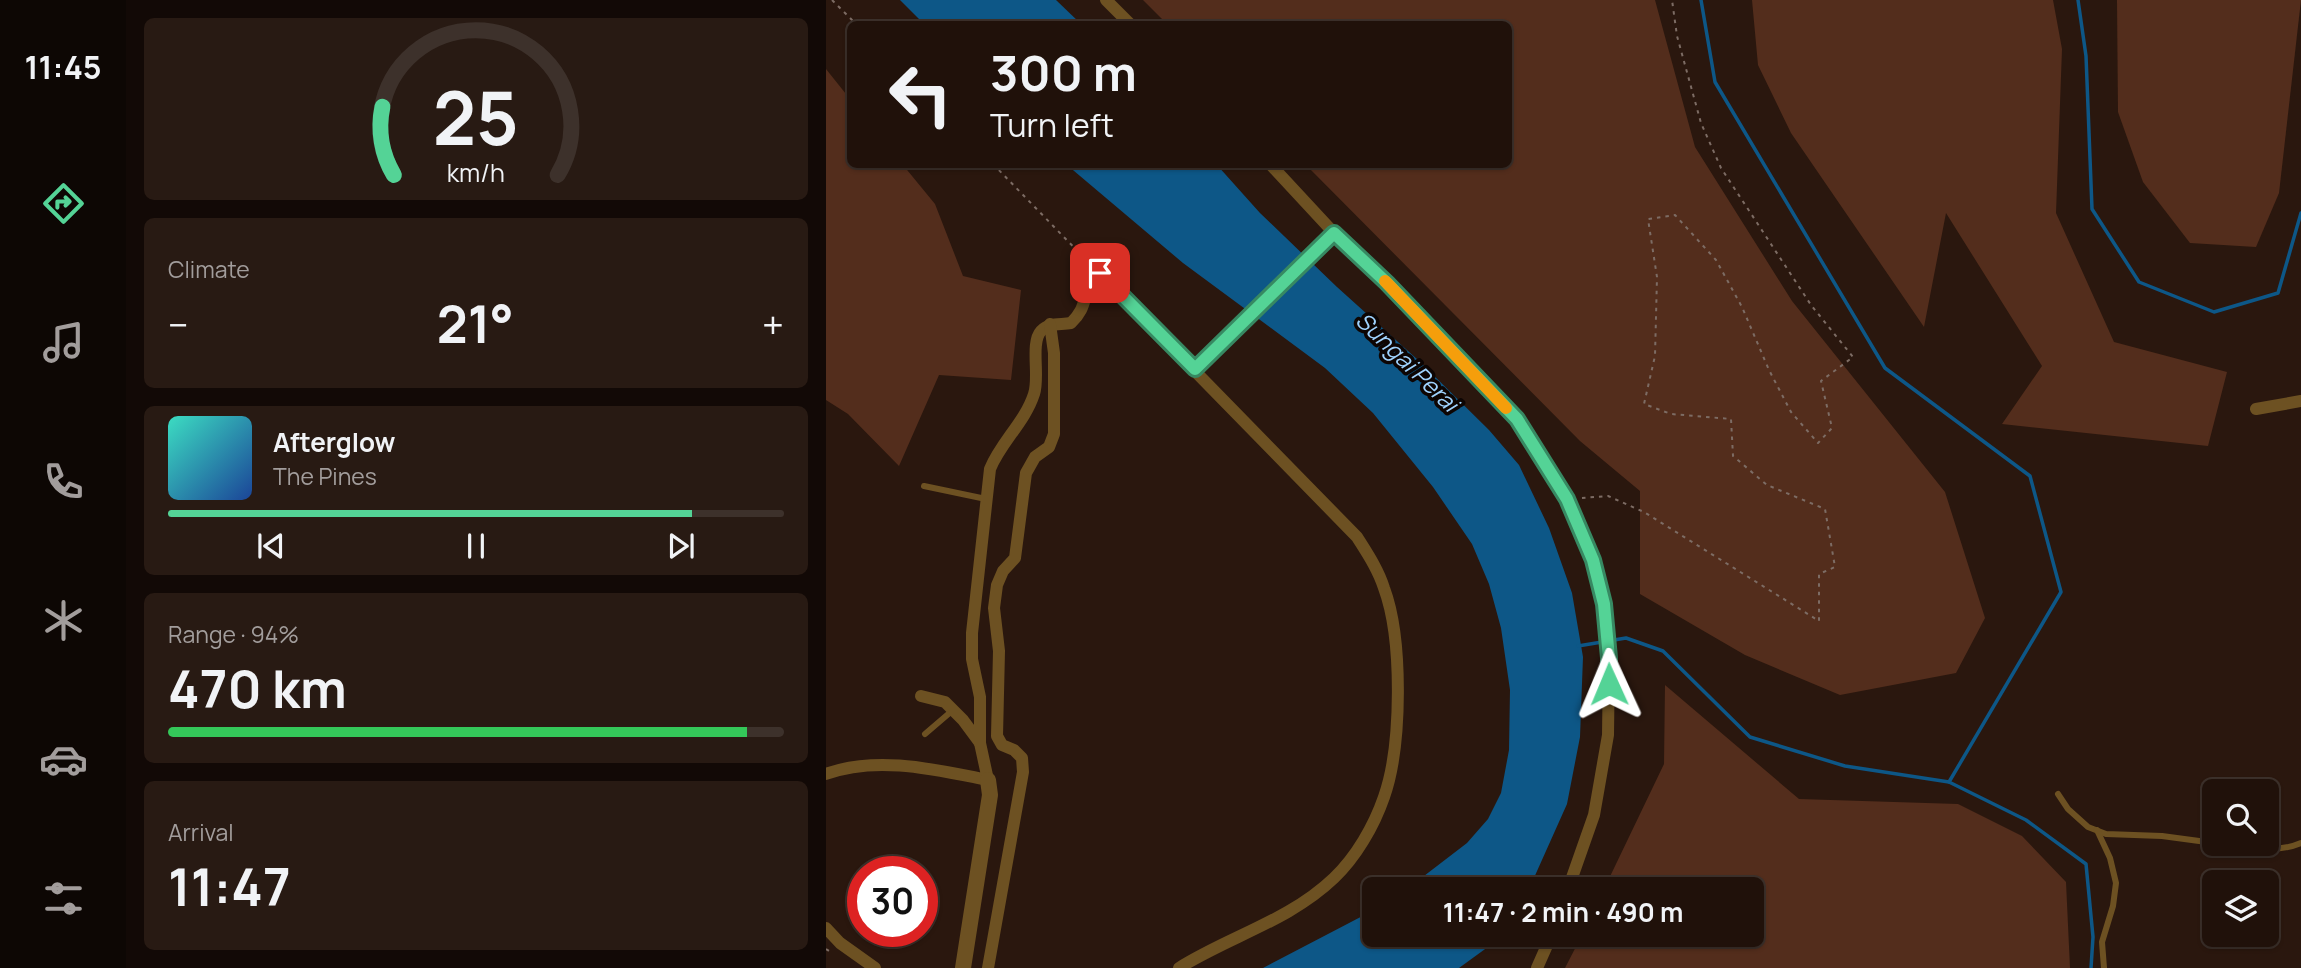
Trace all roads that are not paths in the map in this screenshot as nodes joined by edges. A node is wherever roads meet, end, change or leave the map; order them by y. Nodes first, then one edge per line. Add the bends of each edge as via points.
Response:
1 (1106, 0) edge
2 (1127, 21) edge
3 (1274, 168) edge
4 (1334, 233) junction
5 (1050, 324) junction
6 (1195, 369) junction
7 (2301, 401) edge
8 (2256, 410) dead end
9 (924, 486) dead end
10 (986, 499) junction
11 (921, 696) dead end
12 (954, 709) junction
13 (925, 734) dead end
14 (980, 743) junction
15 (826, 774) edge
16 (988, 780) junction
17 (2058, 794) dead end
18 (2096, 830) junction
19 (2202, 841) edge
20 (2301, 843) edge
21 (2279, 849) edge
22 (1572, 877) edge
23 (826, 929) edge
24 (1546, 947) edge
25 (875, 968) edge
26 (963, 968) edge
27 (988, 968) edge
28 (1179, 968) edge
29 (1537, 968) edge
30 (2104, 968) edge

1 - 2 street
3 - 4 street
4 - 6 street
4 - 22 street via 1517,419 1567,499 1593,560 1604,604 1609,658 1608,735 1594,815
5 - 6 street via 1071,323 1081,314 1088,284 1100,273
5 - 10 street via 1037,337 1034,394 995,457
5 - 27 street via 1054,434 1049,447 1035,457 1026,473 1015,558 996,585 997,736 1002,745 1023,758 1023,772
6 - 28 street via 1357,537 1375,566 1393,626 1397,701 1392,762 1383,798 1358,849 1334,878 1294,909
7 - 8 street
9 - 10 lane
10 - 14 street via 972,633
11 - 12 street
12 - 13 lane
12 - 14 street
14 - 16 street
15 - 16 street via 840,768 915,766
16 - 26 street via 990,795
17 - 18 lane via 2068,809
18 - 19 lane
18 - 30 lane via 2116,883 2102,942
20 - 21 lane
23 - 25 street
24 - 29 street

